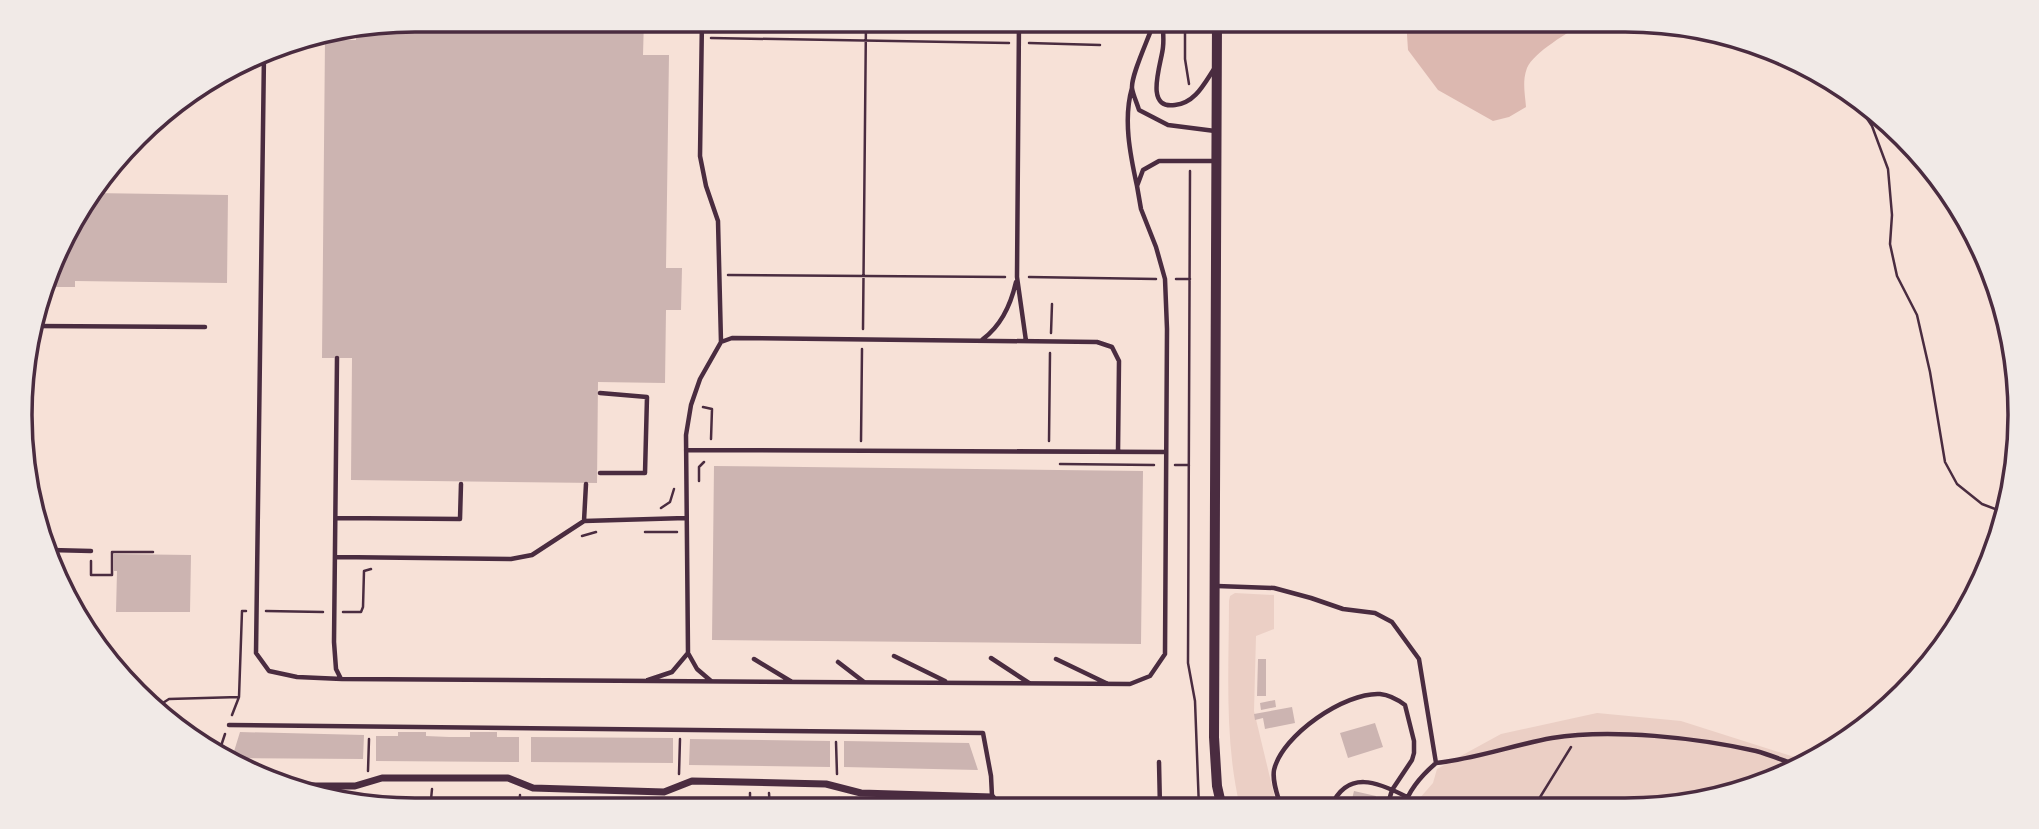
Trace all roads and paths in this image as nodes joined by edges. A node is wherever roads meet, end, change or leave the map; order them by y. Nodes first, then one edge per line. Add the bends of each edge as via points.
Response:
1 (702, 32) edge
2 (866, 32) edge
3 (1019, 32) edge
4 (1151, 32) edge
5 (1163, 32) edge
6 (1185, 32) edge
7 (1217, 32) edge
8 (702, 38) junction
9 (866, 40) junction
10 (1019, 43) junction
11 (1100, 45) dead end
12 (264, 63) edge
13 (1217, 65) junction
14 (1189, 82) dead end
15 (1132, 88) junction
16 (1868, 120) edge
17 (1216, 131) junction
18 (1216, 161) junction
19 (1191, 184) dead end
20 (1137, 187) junction
21 (719, 274) junction
22 (863, 276) junction
23 (1017, 277) junction
24 (1165, 279) junction
25 (1190, 279) junction
26 (1052, 304) dead end
27 (42, 326) edge
28 (205, 327) dead end
29 (863, 339) junction
30 (981, 340) junction
31 (1026, 341) junction
32 (1051, 341) junction
33 (721, 342) junction
34 (337, 358) dead end
35 (600, 393) dead end
36 (686, 450) junction
37 (861, 451) junction
38 (1049, 452) junction
39 (1118, 452) junction
40 (1166, 452) junction
41 (600, 473) dead end
42 (461, 484) dead end
43 (586, 484) dead end
44 (1995, 509) edge
45 (336, 518) junction
46 (686, 518) junction
47 (584, 521) junction
48 (57, 550) edge
49 (91, 551) joint
50 (153, 552) dead end
51 (335, 557) junction
52 (1215, 585) junction
53 (242, 611) dead end
54 (688, 653) junction
55 (894, 656) dead end
56 (991, 658) dead end
57 (754, 659) dead end
58 (1056, 659) dead end
59 (838, 662) dead end
60 (342, 679) junction
61 (643, 681) junction
62 (712, 682) junction
63 (793, 682) junction
64 (865, 683) junction
65 (949, 683) junction
66 (1030, 684) junction
67 (1109, 684) junction
68 (239, 697) junction
69 (163, 703) edge
70 (229, 725) junction
71 (370, 726) junction
72 (680, 729) junction
73 (836, 731) junction
74 (1577, 736) junction
75 (222, 745) edge
76 (1786, 761) edge
77 (1159, 762) dead end
78 (1436, 763) junction
79 (431, 778) junction
80 (368, 781) junction
81 (323, 786) edge
82 (679, 787) junction
83 (837, 787) junction
84 (1392, 790) junction
85 (992, 797) joint
86 (1407, 797) joint
87 (433, 798) edge
88 (1160, 798) edge
89 (1199, 798) edge
90 (1220, 798) edge
91 (1279, 798) edge
92 (1335, 798) edge
93 (1390, 798) edge
94 (1539, 798) edge

1 - 8 lane
2 - 9 path
3 - 10 lane
4 - 15 lane
5 - 13 lane via 1156,78 1162,103 1189,102
6 - 14 path
7 - 13 street
8 - 9 path
8 - 21 lane via 700,156 718,221
9 - 10 path
9 - 22 path
10 - 11 path
10 - 23 lane
12 - 60 lane via 256,653 269,671
13 - 17 street
15 - 17 lane via 1139,110 1168,125
15 - 20 lane via 1129,151
16 - 44 path via 1888,169 1890,244 1897,276 1917,315 1945,461 1957,484
17 - 18 street
18 - 20 lane via 1159,161 1143,170
18 - 52 street
19 - 25 path
20 - 24 lane
21 - 22 path
21 - 33 lane
22 - 23 path
22 - 29 path
23 - 24 path
23 - 30 lane via 1012,301
23 - 31 lane
24 - 25 path
24 - 40 lane
25 - 89 path via 1188,663 1195,701
26 - 32 path
27 - 28 lane
29 - 30 lane
29 - 33 lane via 732,338
29 - 37 path
30 - 31 lane
31 - 32 lane
32 - 38 path
32 - 39 lane via 1097,342 1112,347 1119,361
33 - 36 lane via 691,405
34 - 45 lane
35 - 41 lane via 647,397 645,473
36 - 37 lane
36 - 46 lane
37 - 38 lane
38 - 39 lane
39 - 40 lane
40 - 67 lane via 1165,654 1150,676 1130,684
42 - 45 lane via 460,519
43 - 47 lane
45 - 51 lane
46 - 47 lane
46 - 54 lane
47 - 51 lane via 532,555 511,559
48 - 49 lane
49 - 50 path via 91,575 112,575 112,552
51 - 60 lane via 334,642 336,669
52 - 78 lane via 1273,588 1343,609 1375,613 1392,622 1419,659
52 - 90 street via 1214,737
53 - 68 path
54 - 61 lane via 672,672
54 - 62 lane via 696,669
55 - 65 lane
56 - 66 lane
57 - 63 lane
58 - 67 lane
59 - 64 lane
60 - 61 lane
61 - 62 lane
62 - 63 lane
63 - 64 lane
64 - 65 lane
65 - 66 lane
66 - 67 lane
68 - 69 path
68 - 70 path
70 - 71 lane
70 - 75 path
71 - 72 lane
71 - 80 path
72 - 73 lane
72 - 82 path
73 - 83 path
73 - 85 lane via 982,733
74 - 76 lane via 1658,736 1757,751
74 - 78 lane
74 - 94 path
77 - 88 lane
78 - 86 lane
79 - 80 street
79 - 82 street via 508,778 533,788 664,792
79 - 87 path
80 - 81 street via 355,786
82 - 83 street via 692,780
83 - 85 street via 861,793
84 - 86 lane
84 - 91 lane via 1412,760 1413,741 1405,705 1377,694 1345,701 1326,712 1283,751 1273,773
84 - 92 lane via 1353,782
84 - 93 lane

